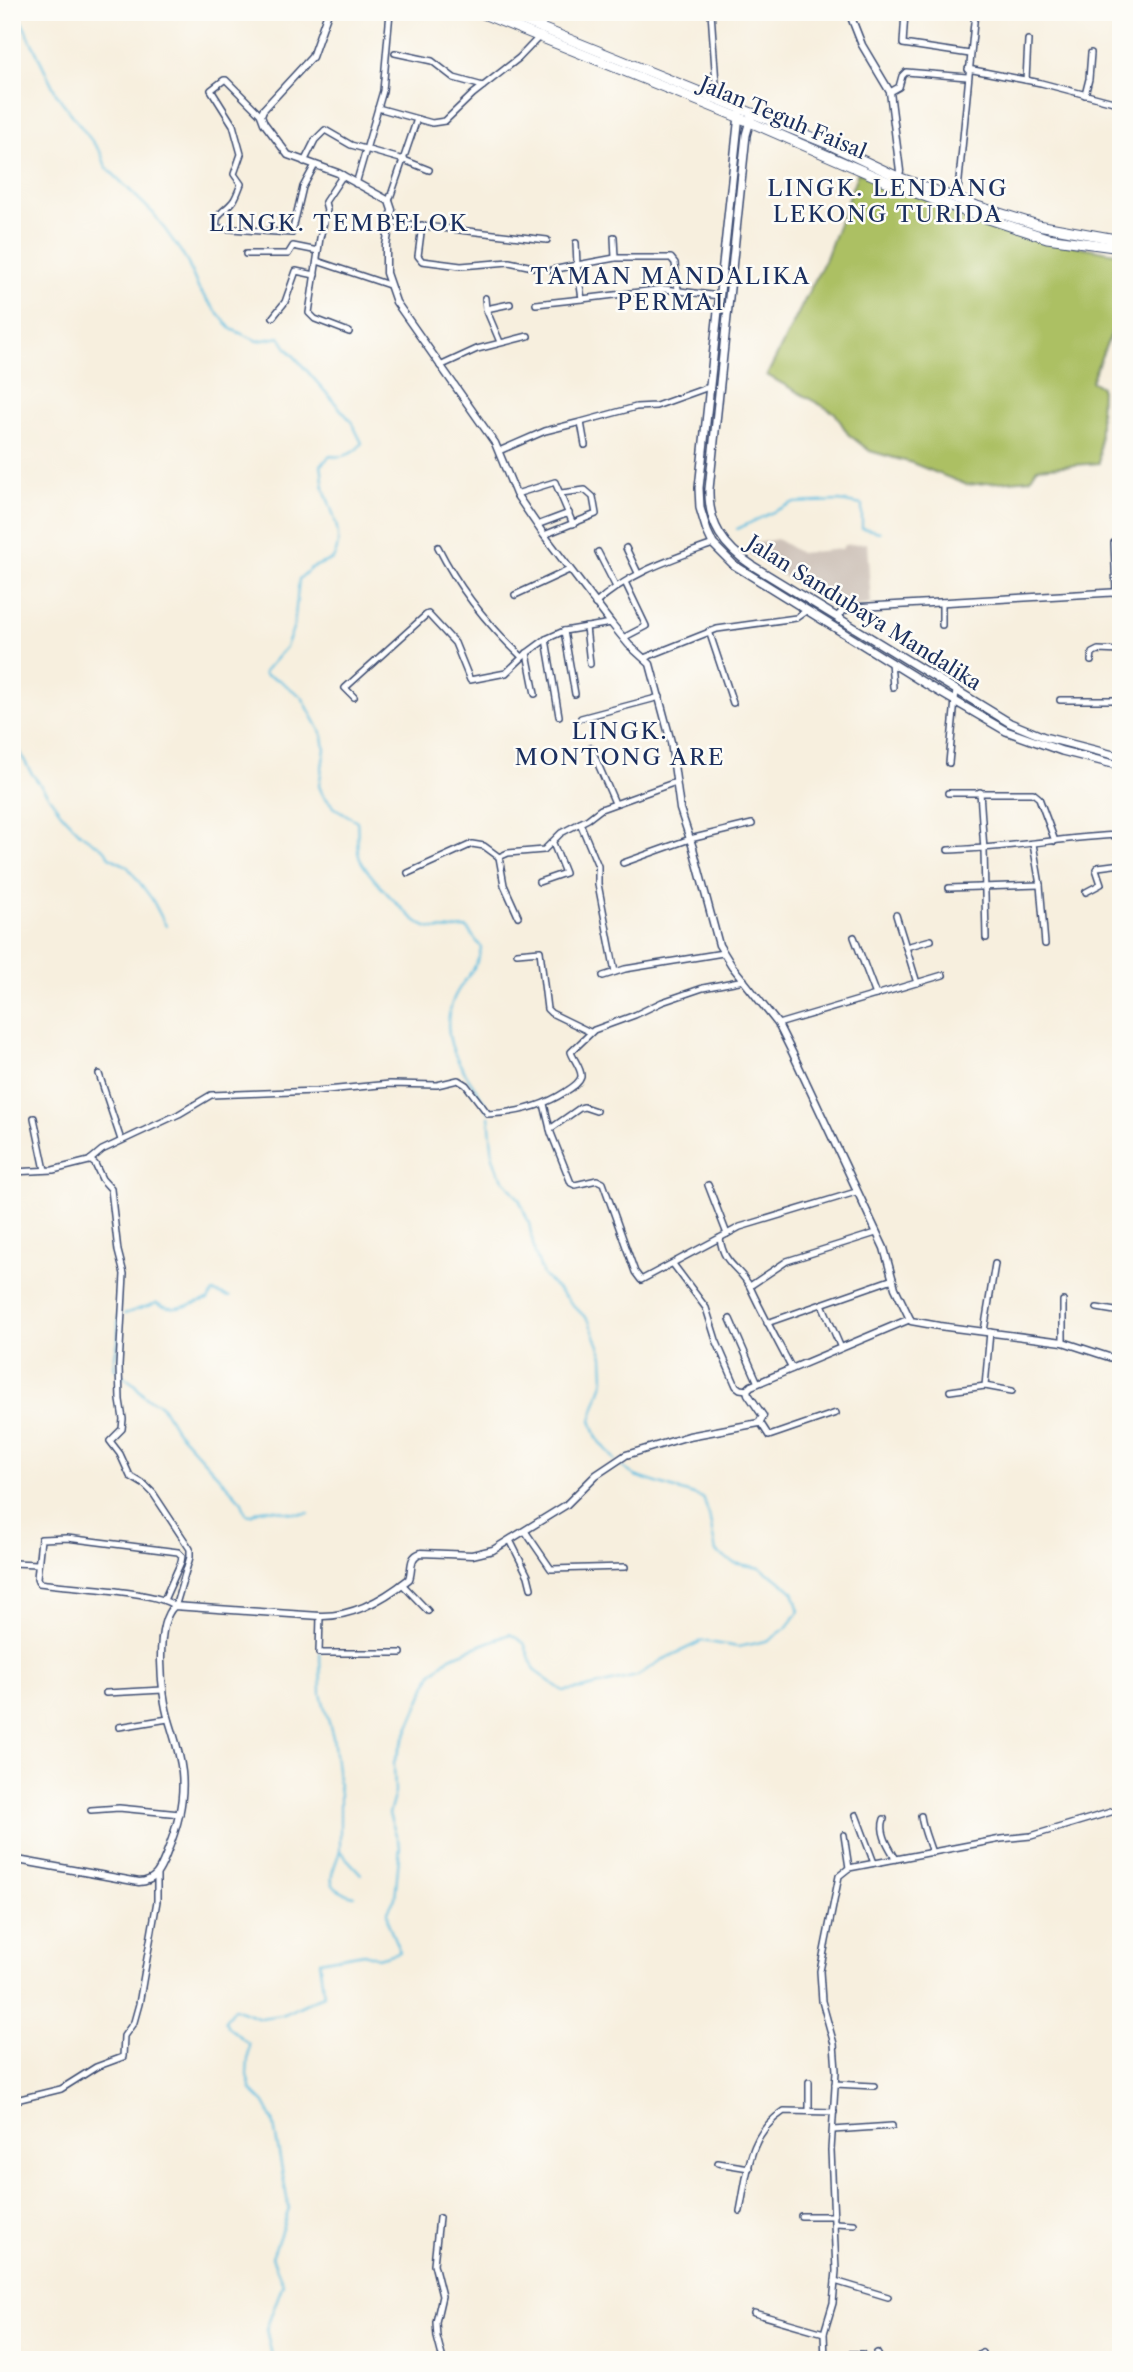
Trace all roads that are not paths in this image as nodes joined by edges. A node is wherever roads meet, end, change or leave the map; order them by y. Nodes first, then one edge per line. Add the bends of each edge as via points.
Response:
1 (328, 12) edge
2 (390, 12) edge
3 (478, 12) edge
4 (502, 12) edge
5 (711, 12) edge
6 (849, 12) edge
7 (905, 12) edge
8 (975, 12) edge
9 (542, 33) junction
10 (1028, 40) dead end
11 (395, 53) dead end
12 (1091, 53) dead end
13 (970, 54) junction
14 (968, 69) junction
15 (967, 77) junction
16 (1026, 80) junction
17 (483, 86) junction
18 (890, 92) junction
19 (1085, 95) junction
20 (716, 104) junction
21 (1121, 104) edge
22 (378, 108) junction
23 (739, 113) junction
24 (261, 115) junction
25 (751, 118) junction
26 (417, 119) junction
27 (366, 150) junction
28 (404, 160) junction
29 (304, 162) junction
30 (315, 165) junction
31 (429, 170) dead end
32 (343, 175) junction
33 (897, 181) junction
34 (356, 184) junction
35 (389, 201) junction
36 (957, 203) junction
37 (1009, 221) junction
38 (390, 222) junction
39 (422, 225) junction
40 (614, 237) dead end
41 (547, 240) dead end
42 (1121, 240) edge
43 (576, 243) dead end
44 (1121, 248) edge
45 (318, 251) junction
46 (246, 254) dead end
47 (724, 257) junction
48 (734, 257) junction
49 (615, 258) junction
50 (317, 261) junction
51 (577, 265) junction
52 (533, 267) dead end
53 (552, 270) dead end
54 (315, 275) junction
55 (389, 285) junction
56 (678, 290) junction
57 (719, 296) junction
58 (485, 298) dead end
59 (582, 299) junction
60 (510, 304) dead end
61 (536, 304) dead end
62 (486, 310) junction
63 (273, 317) dead end
64 (349, 332) dead end
65 (528, 336) dead end
66 (500, 342) junction
67 (440, 366) junction
68 (711, 373) junction
69 (721, 374) junction
70 (709, 387) junction
71 (581, 422) junction
72 (584, 445) dead end
73 (499, 451) junction
74 (561, 493) junction
75 (516, 494) junction
76 (569, 513) junction
77 (573, 524) junction
78 (537, 525) junction
79 (544, 535) junction
80 (1114, 543) dead end
81 (713, 544) junction
82 (438, 547) dead end
83 (626, 548) dead end
84 (598, 552) dead end
85 (569, 570) junction
86 (638, 573) junction
87 (625, 582) junction
88 (616, 587) junction
89 (1119, 592) edge
90 (514, 594) dead end
91 (942, 602) junction
92 (595, 604) junction
93 (806, 611) junction
94 (827, 611) junction
95 (838, 618) junction
96 (821, 620) junction
97 (611, 624) junction
98 (942, 625) dead end
99 (586, 627) junction
100 (564, 631) junction
101 (709, 631) junction
102 (623, 638) junction
103 (546, 639) junction
104 (1121, 651) edge
105 (524, 655) junction
106 (645, 658) junction
107 (1091, 661) dead end
108 (891, 662) junction
109 (590, 664) dead end
110 (893, 687) dead end
111 (956, 690) junction
112 (535, 694) dead end
113 (575, 694) dead end
114 (354, 697) dead end
115 (660, 697) junction
116 (955, 699) junction
117 (1059, 699) dead end
118 (1121, 700) edge
119 (733, 703) dead end
120 (559, 716) dead end
121 (581, 718) dead end
122 (591, 748) dead end
123 (1121, 757) edge
124 (949, 763) dead end
125 (1121, 766) edge
126 (676, 782) junction
127 (980, 792) junction
128 (948, 793) dead end
129 (615, 803) junction
130 (580, 823) junction
131 (752, 824) dead end
132 (1121, 835) edge
133 (690, 839) junction
134 (1055, 841) junction
135 (553, 843) junction
136 (1033, 844) junction
137 (948, 850) dead end
138 (984, 850) junction
139 (499, 857) junction
140 (623, 863) dead end
141 (1121, 864) edge
142 (408, 873) dead end
143 (565, 873) junction
144 (572, 880) dead end
145 (539, 882) dead end
146 (1040, 885) junction
147 (985, 887) junction
148 (949, 888) dead end
149 (1086, 892) dead end
150 (896, 915) dead end
151 (518, 916) dead end
152 (854, 937) dead end
153 (986, 938) dead end
154 (931, 940) dead end
155 (1045, 944) dead end
156 (905, 947) junction
157 (517, 953) dead end
158 (723, 953) junction
159 (615, 972) junction
160 (943, 975) dead end
161 (603, 976) dead end
162 (744, 980) junction
163 (918, 983) junction
164 (876, 995) junction
165 (778, 1024) junction
166 (590, 1032) junction
167 (99, 1074) dead end
168 (544, 1104) junction
169 (596, 1111) dead end
170 (34, 1118) dead end
171 (550, 1129) junction
172 (121, 1140) junction
173 (90, 1160) junction
174 (45, 1170) junction
175 (12, 1172) edge
176 (708, 1185) dead end
177 (856, 1192) junction
178 (876, 1233) junction
179 (727, 1234) junction
180 (719, 1237) junction
181 (673, 1264) junction
182 (995, 1264) dead end
183 (893, 1279) junction
184 (750, 1286) junction
185 (1063, 1301) dead end
186 (822, 1304) junction
187 (1097, 1308) dead end
188 (1121, 1312) edge
189 (730, 1319) dead end
190 (910, 1319) junction
191 (766, 1324) junction
192 (987, 1332) junction
193 (1063, 1342) junction
194 (841, 1348) junction
195 (1121, 1361) edge
196 (792, 1370) junction
197 (758, 1383) junction
198 (985, 1386) junction
199 (747, 1390) junction
200 (950, 1391) dead end
201 (1012, 1391) dead end
202 (836, 1413) dead end
203 (760, 1422) junction
204 (526, 1531) junction
205 (510, 1540) junction
206 (12, 1563) edge
207 (38, 1564) junction
208 (625, 1567) dead end
209 (402, 1584) junction
210 (531, 1588) dead end
211 (164, 1600) junction
212 (175, 1605) junction
213 (428, 1611) dead end
214 (320, 1616) junction
215 (401, 1653) dead end
216 (163, 1690) junction
217 (106, 1693) dead end
218 (168, 1719) junction
219 (119, 1727) dead end
220 (91, 1810) dead end
221 (1121, 1810) edge
222 (180, 1814) junction
223 (856, 1815) dead end
224 (921, 1816) dead end
225 (884, 1819) dead end
226 (844, 1835) dead end
227 (932, 1853) junction
228 (12, 1859) edge
229 (896, 1859) junction
230 (874, 1863) junction
231 (849, 1868) junction
232 (157, 1875) junction
233 (809, 2082) dead end
234 (835, 2084) junction
235 (874, 2086) dead end
236 (12, 2101) edge
237 (809, 2111) junction
238 (834, 2112) junction
239 (892, 2126) dead end
240 (833, 2130) junction
241 (718, 2163) dead end
242 (749, 2168) junction
243 (740, 2211) dead end
244 (801, 2216) dead end
245 (439, 2218) dead end
246 (834, 2220) junction
247 (854, 2224) dead end
248 (835, 2281) junction
249 (888, 2297) dead end
250 (754, 2313) dead end
251 (824, 2333) junction
252 (877, 2353) dead end
253 (982, 2353) dead end
254 (825, 2357) edge
255 (443, 2360) edge
256 (866, 2360) edge
257 (881, 2360) edge
258 (974, 2360) edge

1 - 24 street via 312,57
2 - 22 street
3 - 9 highway, Jalan Teguh Faisal
4 - 9 highway, Jalan Teguh Faisal
5 - 20 street
6 - 18 street
7 - 13 street via 903,44
8 - 13 street
9 - 17 street
9 - 20 highway, Jalan Teguh Faisal
10 - 16 street
11 - 17 street via 432,61 454,78
12 - 19 street
13 - 14 street
14 - 15 street
14 - 16 street
15 - 18 street via 906,72 899,87
15 - 36 street
16 - 19 street
17 - 26 street via 445,121
18 - 33 street via 900,171
19 - 21 street
20 - 23 highway, Jalan Teguh Faisal
22 - 26 street
22 - 27 street
23 - 25 highway, Jalan Teguh Faisal
23 - 47 main road
24 - 29 street via 282,149
24 - 30 street via 226,80 211,90 233,125 241,154 234,174 241,184 233,203 220,212 219,229 296,234 303,187
25 - 33 highway, Jalan Teguh Faisal
25 - 48 main road, Jalan Sandubaya Mandalika
26 - 28 street
27 - 28 street
27 - 29 street via 323,130
27 - 34 street
28 - 31 street
28 - 35 street
29 - 30 street
30 - 32 street
32 - 34 street
32 - 45 street via 325,202
33 - 36 highway, Jalan Teguh Faisal
34 - 35 street
35 - 38 street
36 - 37 highway, Jalan Teguh Faisal
37 - 42 highway, Jalan Teguh Faisal
37 - 44 highway, Jalan Teguh Faisal via 1047,238
38 - 39 street
38 - 55 street
39 - 41 street
39 - 52 street via 418,256 422,261 461,266 509,262
40 - 49 street
43 - 51 street
45 - 46 street via 292,246 288,254
45 - 50 street
47 - 48 main road
47 - 57 main road
48 - 69 main road, Jalan Sandubaya Mandalika
49 - 51 street
49 - 56 street via 672,259
50 - 54 street
50 - 55 street
51 - 53 street
51 - 59 street
54 - 63 street via 297,270 285,302
54 - 64 street via 309,315
55 - 67 street via 405,317
56 - 57 street
56 - 59 street
57 - 68 main road
58 - 62 street
59 - 61 street
60 - 62 street
62 - 66 street
65 - 66 street
66 - 67 street
67 - 73 street
68 - 69 main road
68 - 70 main road
69 - 94 main road, Jalan Sandubaya Mandalika via 709,489 715,529 740,557
70 - 71 street via 656,406
70 - 81 main road via 699,488 700,508
71 - 72 street
71 - 73 street via 545,431
73 - 75 street
74 - 75 street via 552,481
74 - 76 street
74 - 77 street via 583,490 594,499 596,515
75 - 78 street
76 - 77 street
76 - 78 street
77 - 79 street
78 - 79 street
79 - 85 street
80 - 89 street
81 - 86 street
81 - 93 main road via 734,565
82 - 105 street via 462,590 498,635
83 - 86 street
84 - 88 street
85 - 90 street
85 - 92 street
86 - 87 street
87 - 88 street
87 - 102 street via 646,626
88 - 92 street
89 - 91 street
91 - 95 street via 856,608 844,610
91 - 98 street
92 - 97 street
93 - 96 main road
93 - 101 street via 796,618
94 - 95 main road, Jalan Sandubaya Mandalika
94 - 96 main road
95 - 111 main road, Jalan Sandubaya Mandalika
96 - 108 main road
97 - 99 street
97 - 102 street
99 - 100 street
99 - 109 street
100 - 103 street
100 - 113 street
101 - 106 street
101 - 119 street
102 - 106 street
103 - 105 street
103 - 120 street
104 - 107 street via 1096,650
105 - 112 street
105 - 114 street via 506,673 468,679 455,643 428,614 345,688
106 - 115 street
108 - 110 street
108 - 116 main road
111 - 116 street
111 - 123 main road, Jalan Sandubaya Mandalika via 1030,732
115 - 121 street
115 - 126 street
116 - 124 street
116 - 125 main road via 1031,742
117 - 118 street
122 - 129 street
126 - 129 street
126 - 133 street
127 - 128 street
127 - 134 street via 1035,794
127 - 138 street
129 - 130 street
130 - 135 street
130 - 159 street via 598,866
131 - 133 street
132 - 134 street
133 - 140 street
133 - 158 street
134 - 136 street
135 - 139 street via 544,850
135 - 143 street
136 - 138 street
136 - 146 street
137 - 138 street
138 - 147 street
139 - 142 street via 472,844
139 - 151 street via 504,885
141 - 149 street via 1098,867 1101,884
143 - 144 street
143 - 145 street
146 - 147 street
146 - 155 street
147 - 148 street
147 - 153 street
150 - 156 street
152 - 164 street
154 - 156 street
156 - 163 street
157 - 166 street via 540,951 547,1009
158 - 159 street
158 - 162 street
159 - 161 street
160 - 163 street
162 - 165 street
162 - 166 street via 695,990
163 - 164 street
164 - 165 street
165 - 177 street
166 - 168 street via 571,1052 580,1080
167 - 172 street
168 - 171 street
168 - 172 street via 488,1114 457,1080 230,1093 208,1096
169 - 171 street via 580,1108
170 - 174 street
171 - 181 street via 572,1184 597,1180 604,1185 637,1277 644,1280
172 - 173 street
173 - 174 street
173 - 212 street via 111,1189 124,1274 119,1366 123,1424 110,1441 130,1476 153,1493 190,1549
174 - 175 street
176 - 179 street
177 - 178 street
177 - 179 street
178 - 183 street
178 - 184 street via 787,1261
179 - 180 street
180 - 181 street
180 - 184 street via 726,1258
181 - 199 street via 706,1308 736,1386
182 - 192 street
183 - 186 street
183 - 190 street
184 - 191 street
185 - 193 street
186 - 191 street
186 - 194 street
187 - 188 street
189 - 197 street
190 - 192 street
190 - 194 street
191 - 196 street
192 - 193 street
192 - 198 street
193 - 195 street
194 - 196 street
196 - 197 street
197 - 199 street
198 - 200 street
198 - 201 street
199 - 203 street via 763,1416
202 - 203 street via 769,1436
203 - 204 street via 626,1455 566,1505
204 - 205 street
204 - 208 street via 551,1569
205 - 209 street via 472,1555 418,1553 412,1558 409,1579
205 - 210 street
206 - 207 street
207 - 211 street via 40,1583
207 - 211 street via 43,1537 178,1552 181,1562
209 - 213 street
209 - 214 street via 353,1611
211 - 212 street
212 - 214 street
212 - 216 street via 163,1628
214 - 215 street via 321,1653
216 - 217 street
216 - 218 street
218 - 219 street
218 - 222 street via 182,1771
220 - 222 street
221 - 227 street via 1031,1836
222 - 232 street
223 - 230 street
224 - 227 street
225 - 229 street via 883,1833
226 - 231 street
227 - 229 street
228 - 232 street via 139,1882
229 - 230 street
230 - 231 street
231 - 234 street via 838,1880 820,1970 822,2001 836,2058
232 - 236 street via 157,1901 139,2004 124,2036 123,2057 61,2088
233 - 237 street
234 - 235 street
234 - 238 street
237 - 238 street
237 - 242 street via 784,2111 775,2117 759,2133
238 - 240 street
239 - 240 street
240 - 246 street
241 - 242 street
242 - 243 street
244 - 246 street
245 - 255 street via 433,2264 442,2296 436,2337
246 - 247 street
246 - 248 street
248 - 249 street
248 - 251 street
250 - 251 street
251 - 254 street
252 - 257 street
253 - 258 street
254 - 256 street via 862,2354

